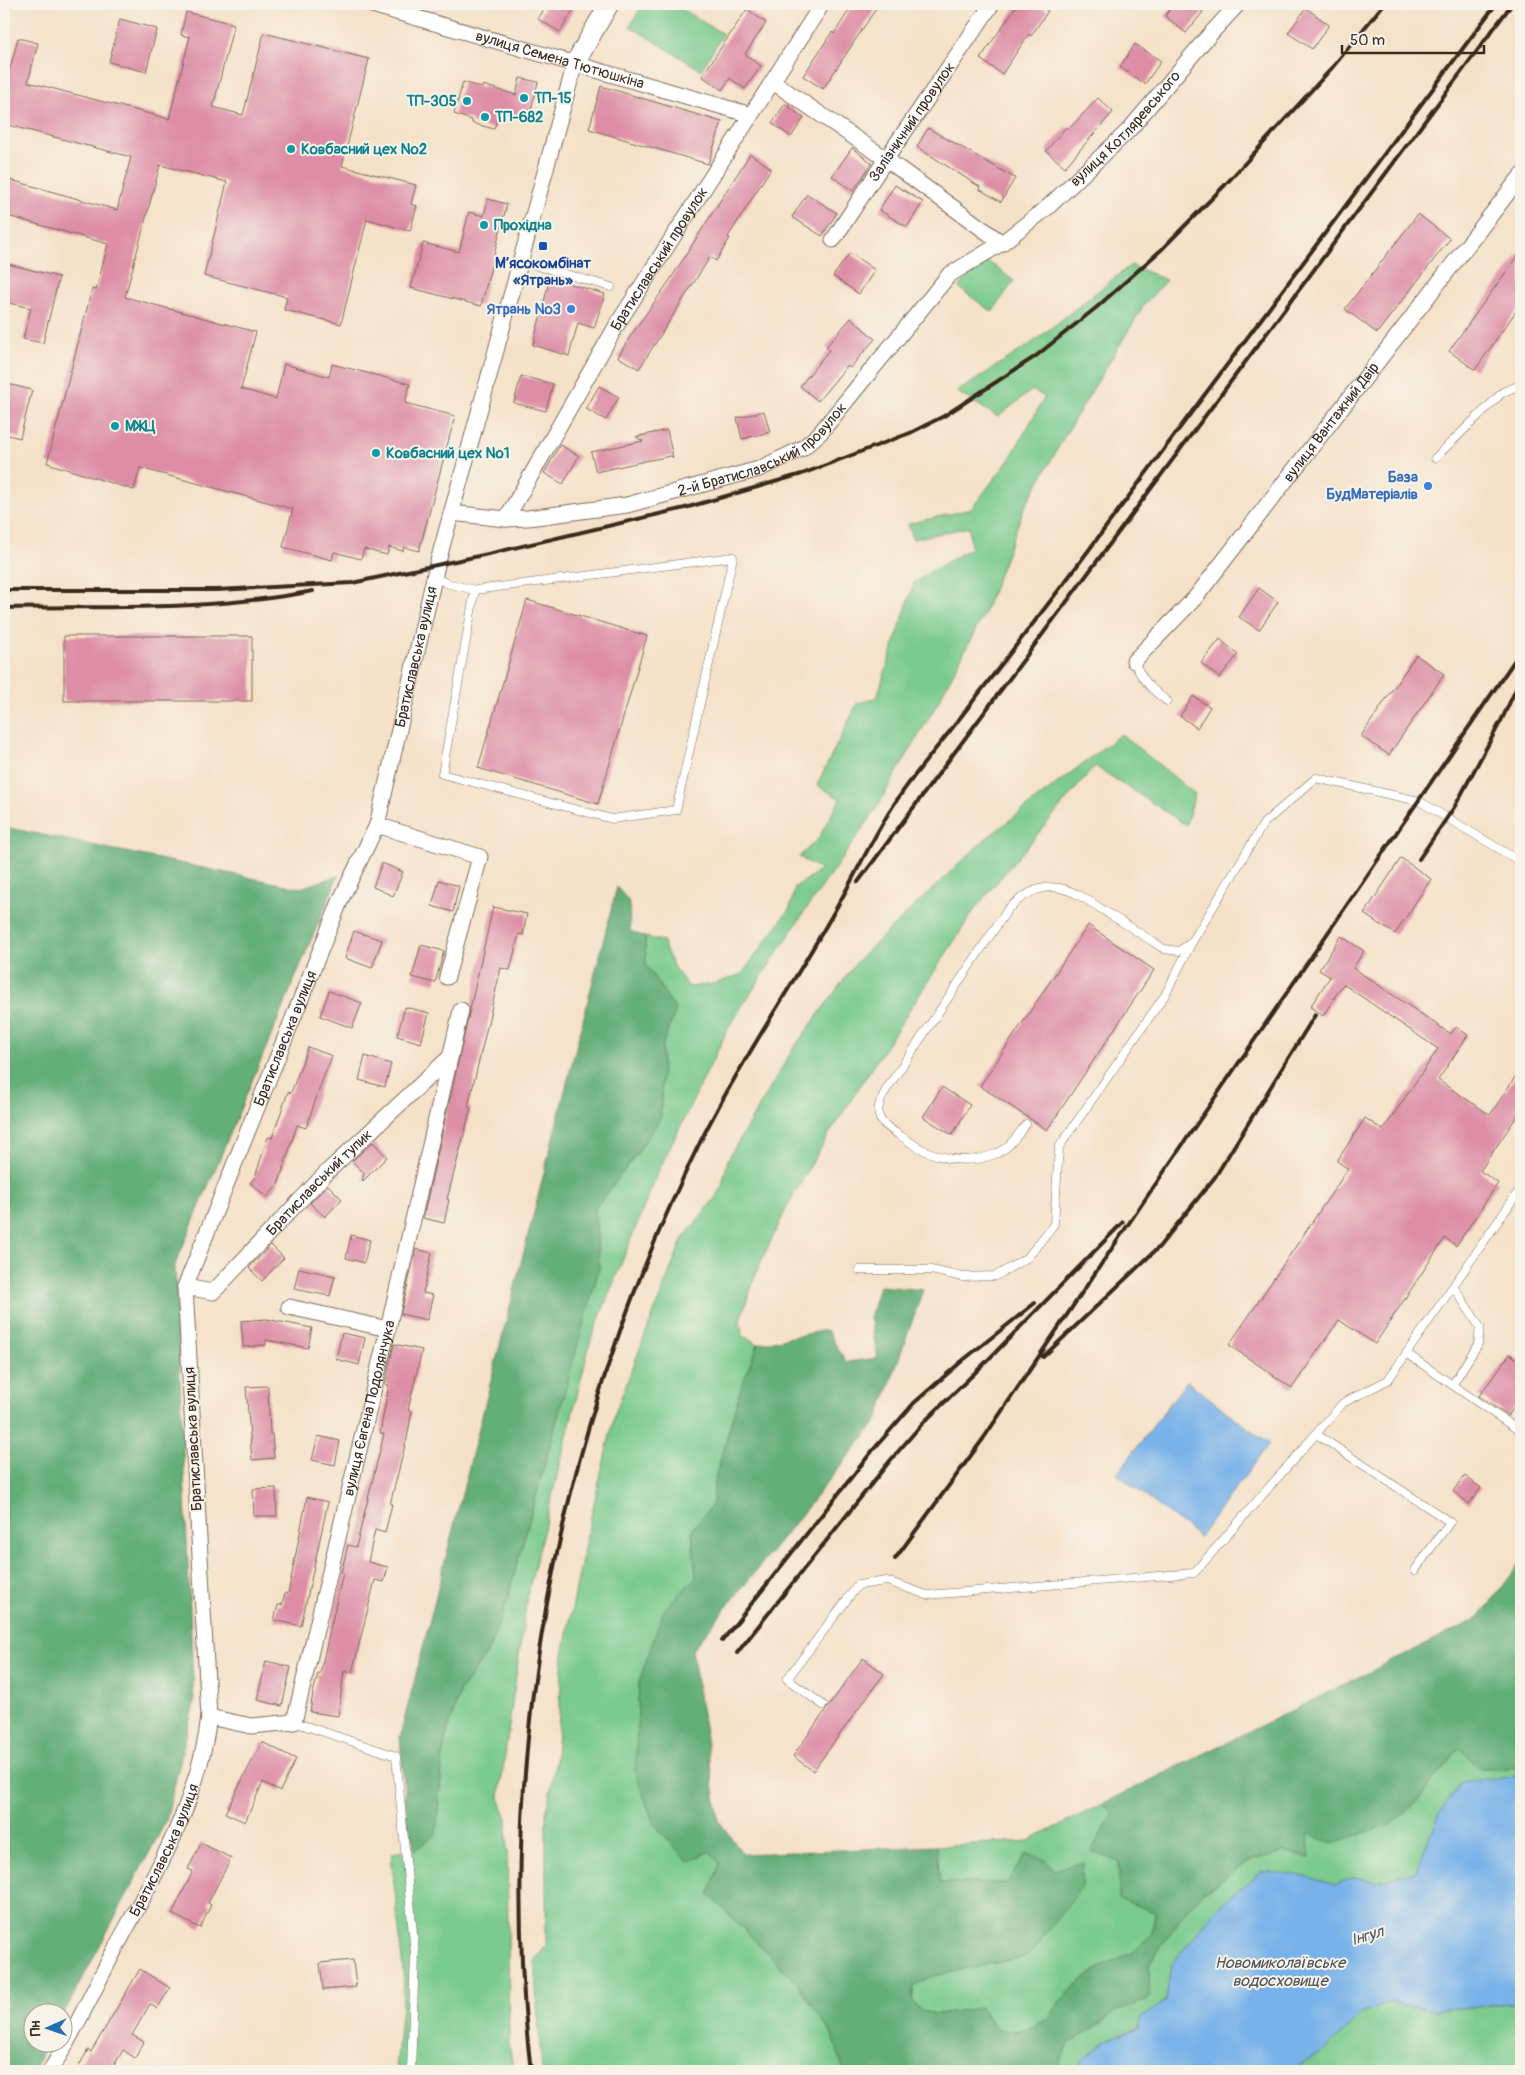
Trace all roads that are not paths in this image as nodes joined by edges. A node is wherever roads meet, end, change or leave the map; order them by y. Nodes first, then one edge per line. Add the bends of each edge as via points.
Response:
1 (369, 4) edge
2 (609, 4) edge
3 (822, 4) edge
4 (992, 4) edge
5 (1238, 4) edge
6 (575, 63) junction
7 (772, 82) junction
8 (751, 115) junction
9 (886, 159) junction
10 (1521, 176) edge
11 (833, 240) dead end
12 (1002, 243) junction
13 (521, 261) junction
14 (612, 287) dead end
15 (1521, 385) edge
16 (1434, 458) dead end
17 (451, 513) junction
18 (506, 518) junction
19 (435, 577) junction
20 (475, 590) junction
21 (1134, 661) joint
22 (1167, 701) dead end
23 (377, 825) junction
24 (1521, 862) edge
25 (1192, 942) junction
26 (447, 977) dead end
27 (461, 1010) dead end
28 (450, 1057) junction
29 (1026, 1124) dead end
30 (1521, 1188) edge
31 (859, 1270) dead end
32 (1453, 1286) junction
33 (184, 1287) junction
34 (289, 1307) dead end
35 (388, 1329) junction
36 (1406, 1353) junction
37 (1453, 1384) junction
38 (1521, 1432) edge
39 (1316, 1434) junction
40 (1416, 1570) dead end
41 (823, 1705) dead end
42 (209, 1717) junction
43 (294, 1722) junction
44 (50, 2071) edge
45 (411, 2071) edge

1 - 6 street, вулиця Семена Тютюшкіна
2 - 6 street, Братиславська вулиця
3 - 7 street, Братиславський провулок
4 - 9 street, Залізничний провулок
5 - 12 street, вулиця Котляревського via 1129,130 1048,207
6 - 8 street, вулиця Семена Тютюшкіна
6 - 13 street, Братиславська вулиця
7 - 8 street, Братиславський провулок
7 - 9 street
8 - 18 street, Братиславський провулок via 618,323
9 - 11 street, Залізничний провулок
9 - 12 street
10 - 21 street, вулиця Вантажний Двір via 1195,598
12 - 18 street, 2-й Братиславський провулок via 949,275 820,433 804,448 759,469 627,505
13 - 14 lane
13 - 17 street, Братиславська вулиця
15 - 16 lane via 1503,392
17 - 18 street, 2-й Братиславський провулок
17 - 19 street, Братиславська вулиця
19 - 20 lane
19 - 23 street, Братиславська вулиця
20 - 20 lane via 733,558 676,810 612,819 442,774
21 - 22 lane via 1152,690
23 - 26 street via 480,857
23 - 33 street, Братиславська вулиця via 341,899
24 - 25 lane via 1418,800 1316,778 1264,823
25 - 29 lane via 1179,951 1164,949 1076,892 1052,887 1023,894 1008,909 886,1090 879,1107 880,1118 911,1144 936,1156 966,1161 998,1153 1015,1139
25 - 31 lane via 1166,995 1059,1147 1054,1224 1028,1257 996,1276 962,1277 931,1270
27 - 28 street, вулиця Євгена Подолянчука
28 - 33 street, Братиславський тупик via 327,1172 213,1292
28 - 35 street, вулиця Євгена Подолянчука
30 - 32 lane
32 - 36 lane
32 - 37 lane via 1480,1327 1478,1344
33 - 42 street, Братиславська вулиця
34 - 35 street
35 - 43 street, вулиця Євгена Подолянчука
36 - 37 lane
36 - 39 lane via 1388,1380 1343,1402
37 - 38 lane
39 - 40 lane via 1450,1522
39 - 41 lane via 1194,1573 927,1594 887,1581 858,1585 787,1679
42 - 43 street via 251,1726
42 - 44 street, Братиславська вулиця via 206,1745 186,1808 162,1862
43 - 45 lane via 396,1756 415,1954

